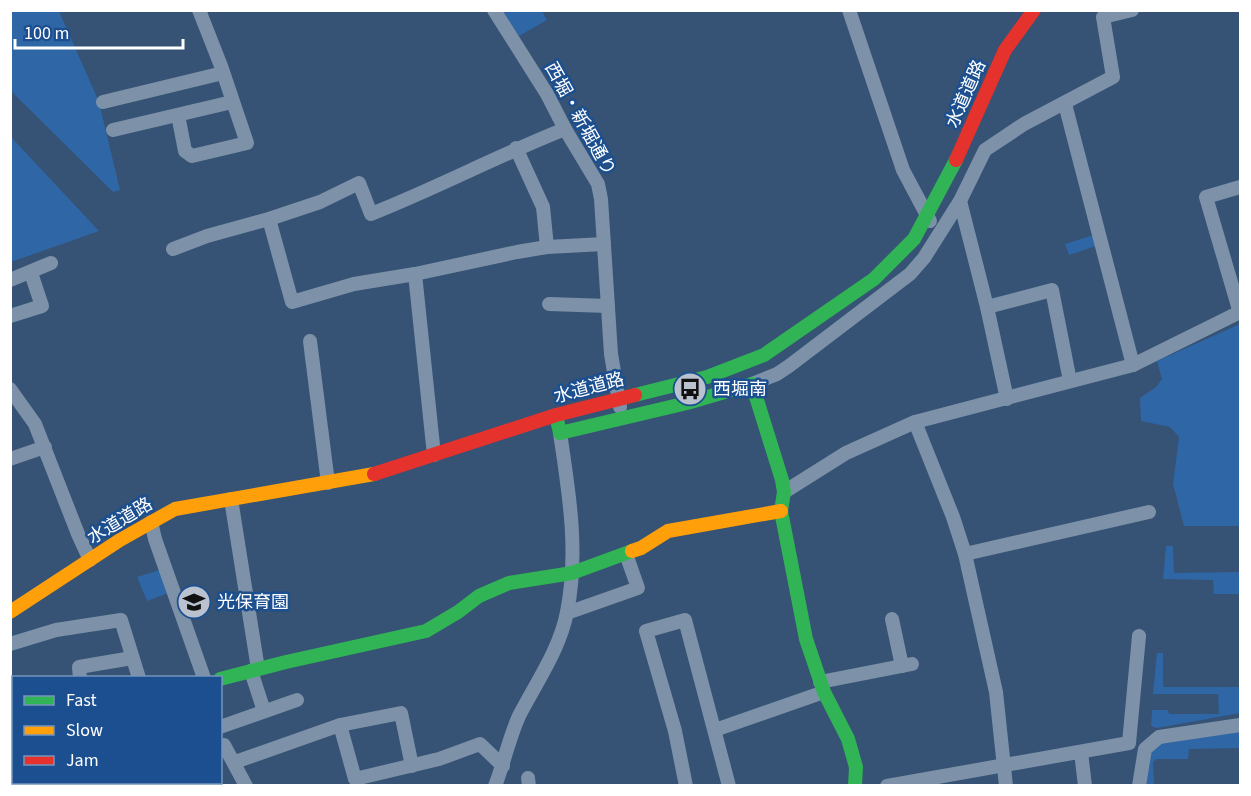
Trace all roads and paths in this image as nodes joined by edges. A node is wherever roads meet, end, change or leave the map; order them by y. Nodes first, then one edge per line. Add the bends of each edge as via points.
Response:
1 (199, 10) edge
2 (495, 10) edge
3 (849, 10) edge
4 (1034, 10) edge
5 (1132, 10) edge
6 (223, 73) junction
7 (104, 102) dead end
8 (232, 102) junction
9 (1065, 104) junction
10 (178, 115) junction
11 (565, 129) junction
12 (113, 130) dead end
13 (516, 148) junction
14 (1240, 187) edge
15 (960, 201) junction
16 (927, 218) junction
17 (269, 219) junction
18 (941, 232) junction
19 (604, 244) junction
20 (547, 247) junction
21 (173, 249) dead end
22 (51, 262) dead end
23 (31, 273) junction
24 (415, 274) junction
25 (10, 280) edge
26 (549, 304) dead end
27 (608, 306) junction
28 (987, 307) junction
29 (1240, 313) edge
30 (10, 316) edge
31 (310, 341) dead end
32 (1133, 365) junction
33 (1070, 381) junction
34 (752, 384) junction
35 (10, 389) edge
36 (618, 399) junction
37 (1007, 399) junction
38 (556, 415) junction
39 (622, 418) junction
40 (915, 422) junction
41 (560, 434) junction
42 (45, 447) junction
43 (434, 455) junction
44 (10, 459) edge
45 (328, 483) junction
46 (784, 492) junction
47 (231, 499) junction
48 (781, 511) junction
49 (1149, 512) dead end
50 (151, 522) junction
51 (626, 554) junction
52 (965, 554) junction
53 (90, 560) junction
54 (572, 573) junction
55 (11, 609) edge
56 (567, 613) junction
57 (892, 620) dead end
58 (1139, 636) dead end
59 (10, 644) edge
60 (132, 658) junction
61 (254, 670) junction
62 (80, 676) edge
63 (138, 676) edge
64 (203, 676) edge
65 (222, 678) edge
66 (822, 687) junction
67 (297, 699) dead end
68 (264, 711) junction
69 (1240, 724) edge
70 (222, 726) edge
71 (340, 726) junction
72 (714, 730) junction
73 (224, 745) dead end
74 (1081, 752) junction
75 (235, 762) junction
76 (412, 766) junction
77 (503, 766) junction
78 (1003, 766) junction
79 (356, 782) edge
80 (246, 786) edge
81 (495, 786) edge
82 (686, 786) edge
83 (729, 786) edge
84 (855, 786) edge
85 (886, 786) edge
86 (1006, 786) edge
87 (1085, 786) edge
88 (1139, 786) edge

1 - 6 street
2 - 11 street, 西堀・新堀通り via 548,94
3 - 16 street via 903,170
4 - 16 street, 水道道路 via 1005,51
5 - 9 street via 1103,17 1113,77
6 - 7 street
6 - 8 street
8 - 10 street
8 - 10 street via 248,143 192,156 185,151
9 - 15 street via 1024,124 985,150
9 - 32 street
10 - 12 street
11 - 13 street
11 - 19 street, 西堀・新堀通り via 598,184
13 - 17 street via 372,214 359,183 320,202
13 - 20 street via 543,207
14 - 29 street via 1206,197
15 - 18 street
15 - 28 street
16 - 18 street
16 - 36 street, 水道道路 via 914,239 874,279 764,355 708,377
17 - 21 street
17 - 24 street via 292,302 354,284
18 - 34 street via 924,258 893,289 789,366
19 - 20 street
19 - 27 street, 西堀・新堀通り
20 - 24 street
22 - 23 street
23 - 25 street
23 - 30 street via 42,306
24 - 43 street
26 - 27 street
27 - 36 street, 西堀・新堀通り
28 - 33 street via 1052,290
28 - 37 street
29 - 32 street
31 - 45 street
32 - 33 street
33 - 37 street
34 - 39 street
34 - 46 street
35 - 42 street via 35,424
36 - 38 street, 水道道路
36 - 39 street, 西堀・新堀通り
37 - 40 street
38 - 41 street
38 - 43 street, 水道道路
39 - 41 street
40 - 46 street via 846,453
40 - 52 street
41 - 54 street via 572,518
42 - 44 street
42 - 53 street
43 - 45 street, 水道道路
45 - 47 street, 水道道路
46 - 48 street
47 - 50 street, 水道道路 via 185,506
47 - 61 street
48 - 51 street via 668,531
48 - 66 street via 804,628
49 - 52 street
50 - 53 street, 水道道路
50 - 64 street
51 - 54 street
51 - 56 street via 638,588
52 - 78 street via 996,692
53 - 55 street, 水道道路
54 - 56 street
54 - 61 street via 509,583 479,596 426,631
56 - 77 street via 556,644 518,718
57 - 66 street via 907,665
58 - 74 street via 1128,742
59 - 60 street via 56,630 121,620
60 - 62 street via 79,667
60 - 63 street
61 - 65 street
61 - 68 street
66 - 72 street
66 - 84 street via 848,739 856,767
67 - 68 street
68 - 70 street
69 - 88 street via 1159,737 1144,749
71 - 75 street
71 - 76 street via 401,713
71 - 79 street
72 - 82 street via 685,620 646,630 675,731
72 - 83 street
73 - 75 street
74 - 78 street
74 - 87 street
75 - 80 street
76 - 77 street via 480,744
76 - 79 street
77 - 81 street
78 - 85 street
78 - 86 street

